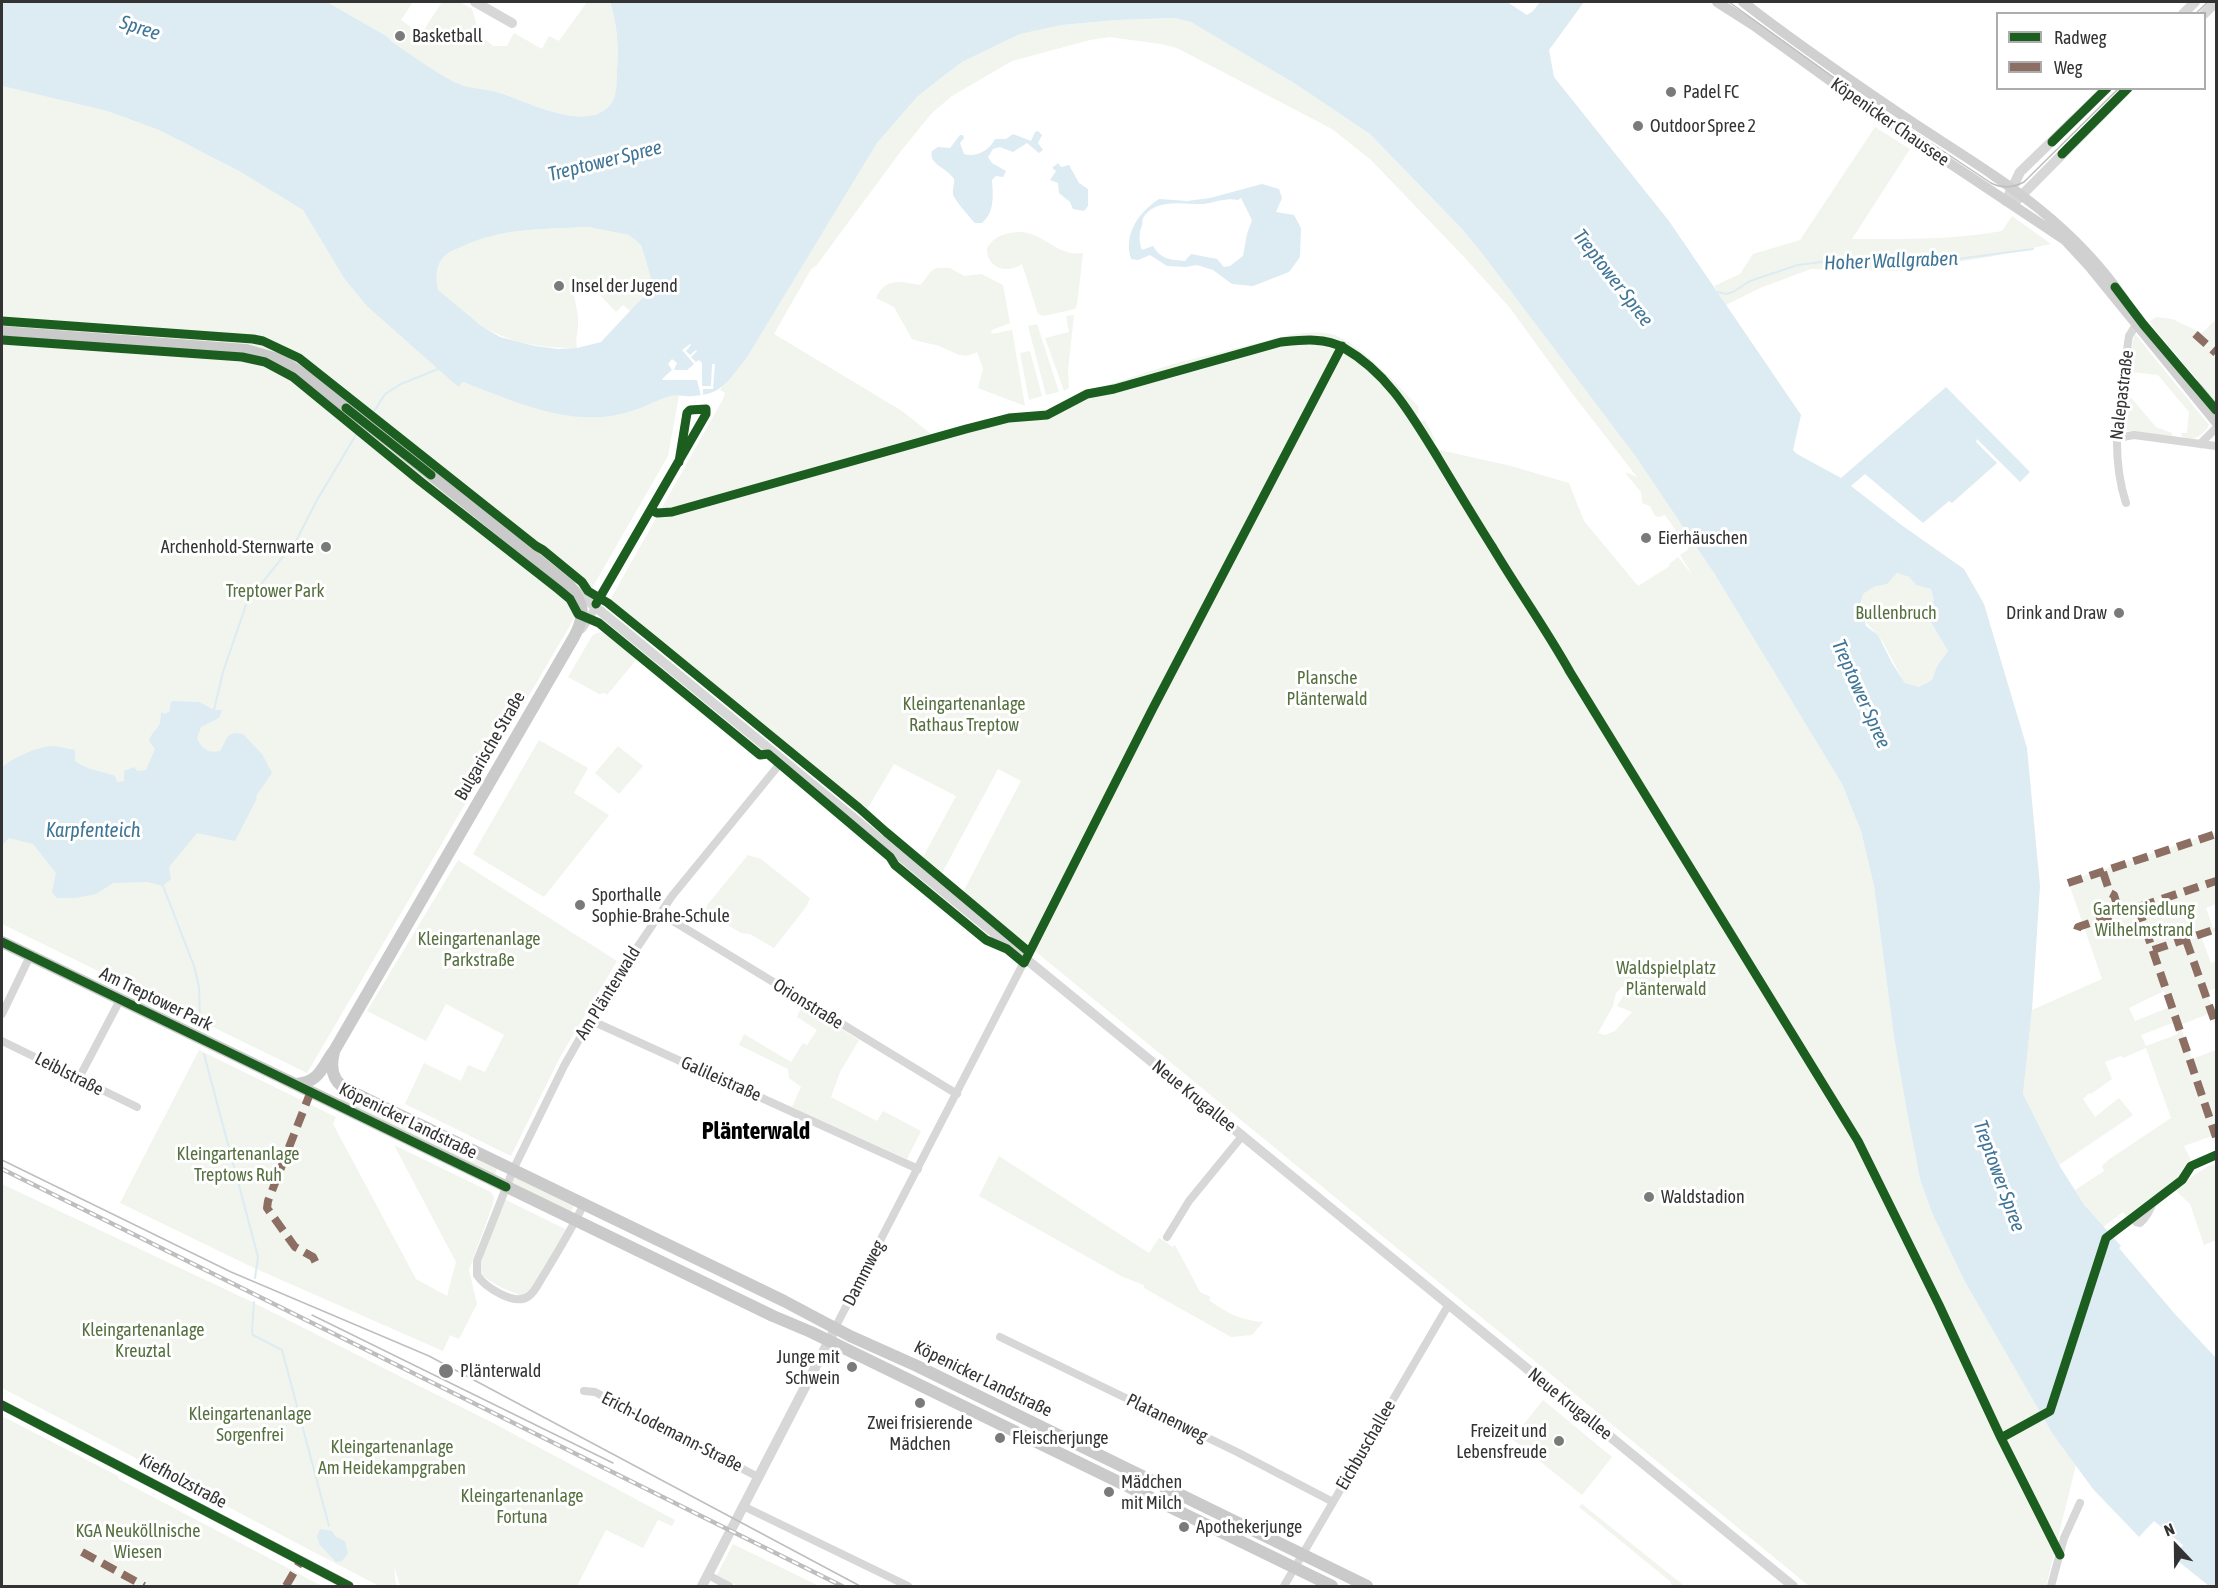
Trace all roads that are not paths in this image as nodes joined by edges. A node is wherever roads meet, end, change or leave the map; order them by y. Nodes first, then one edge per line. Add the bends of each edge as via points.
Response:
1 (475, 2) edge
2 (1717, 2) edge
3 (1743, 2) edge
4 (2217, 2) edge
5 (2206, 13) edge
6 (512, 23) dead end
7 (2105, 90) edge
8 (2126, 90) edge
9 (2012, 187) junction
10 (2022, 194) junction
11 (2009, 203) junction
12 (2069, 239) junction
13 (2136, 325) junction
14 (2, 332) edge
15 (2217, 410) edge
16 (2217, 422) edge
17 (2217, 428) edge
18 (2117, 438) junction
19 (2200, 444) junction
20 (2217, 446) edge
21 (679, 462) junction
22 (2126, 502) dead end
23 (569, 585) junction
24 (596, 604) junction
25 (574, 637) junction
26 (783, 760) junction
27 (660, 913) junction
28 (2, 942) edge
29 (30, 956) junction
30 (1026, 958) junction
31 (120, 1000) junction
32 (2, 1014) edge
33 (590, 1020) junction
34 (2, 1041) edge
35 (334, 1051) junction
36 (80, 1078) junction
37 (296, 1083) junction
38 (957, 1094) junction
39 (137, 1107) dead end
40 (1243, 1135) junction
41 (2217, 1155) edge
42 (918, 1169) junction
43 (513, 1170) junction
44 (506, 1187) junction
45 (2153, 1202) dead end
46 (584, 1204) junction
47 (576, 1221) junction
48 (1167, 1237) dead end
49 (1449, 1304) junction
50 (836, 1328) junction
51 (1000, 1337) dead end
52 (828, 1341) junction
53 (584, 1391) dead end
54 (2, 1405) edge
55 (758, 1477) junction
56 (1334, 1502) junction
57 (2080, 1503) dead end
58 (743, 1506) junction
59 (1303, 1554) junction
60 (1295, 1568) junction
61 (708, 1575) junction
62 (349, 1587) edge
63 (702, 1587) edge
64 (729, 1587) edge
65 (908, 1587) edge
66 (1284, 1587) edge
67 (1332, 1587) edge
68 (1367, 1587) edge
69 (1793, 1587) edge
70 (2051, 1587) edge

1 - 6 street
2 - 11 main road, Köpenicker Chaussee
3 - 9 main road, Köpenicker Chaussee via 1871,94
4 - 5 street
7 - 9 street via 2020,172
8 - 10 street
9 - 10 main road, Köpenicker Chaussee
9 - 11 street
10 - 11 street
10 - 12 main road, Köpenicker Chaussee
11 - 12 main road, Köpenicker Chaussee
12 - 13 main road
12 - 15 main road via 2096,262
13 - 16 main road
13 - 18 street, Nalepastraße via 2129,336
14 - 23 main road via 246,350 269,355 294,367
17 - 19 street
18 - 19 street via 2134,435
18 - 22 street, Nalepastraße via 2118,476
19 - 20 street
21 - 21 street, Bulgarische Straße via 706,414 706,409 687,413
21 - 24 street, Bulgarische Straße
23 - 24 street, Neue Krugallee
23 - 25 main road via 582,608 582,621
24 - 25 street, Bulgarische Straße
24 - 26 street, Neue Krugallee
25 - 35 main road, Bulgarische Straße
26 - 27 street, Am Plänterwald
26 - 30 street, Neue Krugallee
27 - 33 street, Am Plänterwald
27 - 38 street, Orionstraße
28 - 29 main road, Am Treptower Park
29 - 31 main road, Am Treptower Park
29 - 32 street
30 - 38 street, Dammweg
30 - 40 street, Neue Krugallee
31 - 36 street
31 - 37 main road, Am Treptower Park
33 - 42 street, Galileistraße
33 - 43 street, Am Plänterwald
34 - 36 street, Leiblstraße
35 - 37 main road, Bulgarische Straße via 313,1080
35 - 43 main road, Köpenicker Landstraße via 332,1070 342,1086
36 - 39 street, Leiblstraße
37 - 44 main road, Köpenicker Landstraße
38 - 42 street, Dammweg
40 - 48 street via 1189,1201
40 - 49 street, Neue Krugallee
41 - 45 street via 2191,1166 2182,1180
42 - 50 street, Dammweg
43 - 44 street, Am Plänterwald
43 - 46 main road, Köpenicker Landstraße
44 - 47 main road, Köpenicker Landstraße
44 - 47 street via 476,1267 480,1280 503,1294 519,1299 531,1295
46 - 47 street
46 - 50 main road, Köpenicker Landstraße
47 - 52 main road, Köpenicker Landstraße
49 - 56 street, Eichbuschallee
49 - 69 street, Neue Krugallee
50 - 52 street, Dammweg
50 - 59 main road, Köpenicker Landstraße
51 - 56 street, Platanenweg
52 - 55 street, Dammweg
52 - 60 main road, Köpenicker Landstraße
53 - 55 street, Erich-Lodemann-Straße via 595,1392
54 - 62 street, Kiefholzstraße
55 - 58 street, Dammweg
56 - 59 street, Eichbuschallee
57 - 70 street via 2064,1538
58 - 61 street, Dammweg
58 - 65 street
59 - 60 street, Eichbuschallee
59 - 68 main road, Köpenicker Landstraße
60 - 66 street, Eichbuschallee
60 - 67 main road, Köpenicker Landstraße
61 - 63 street, Dammweg
61 - 64 street

